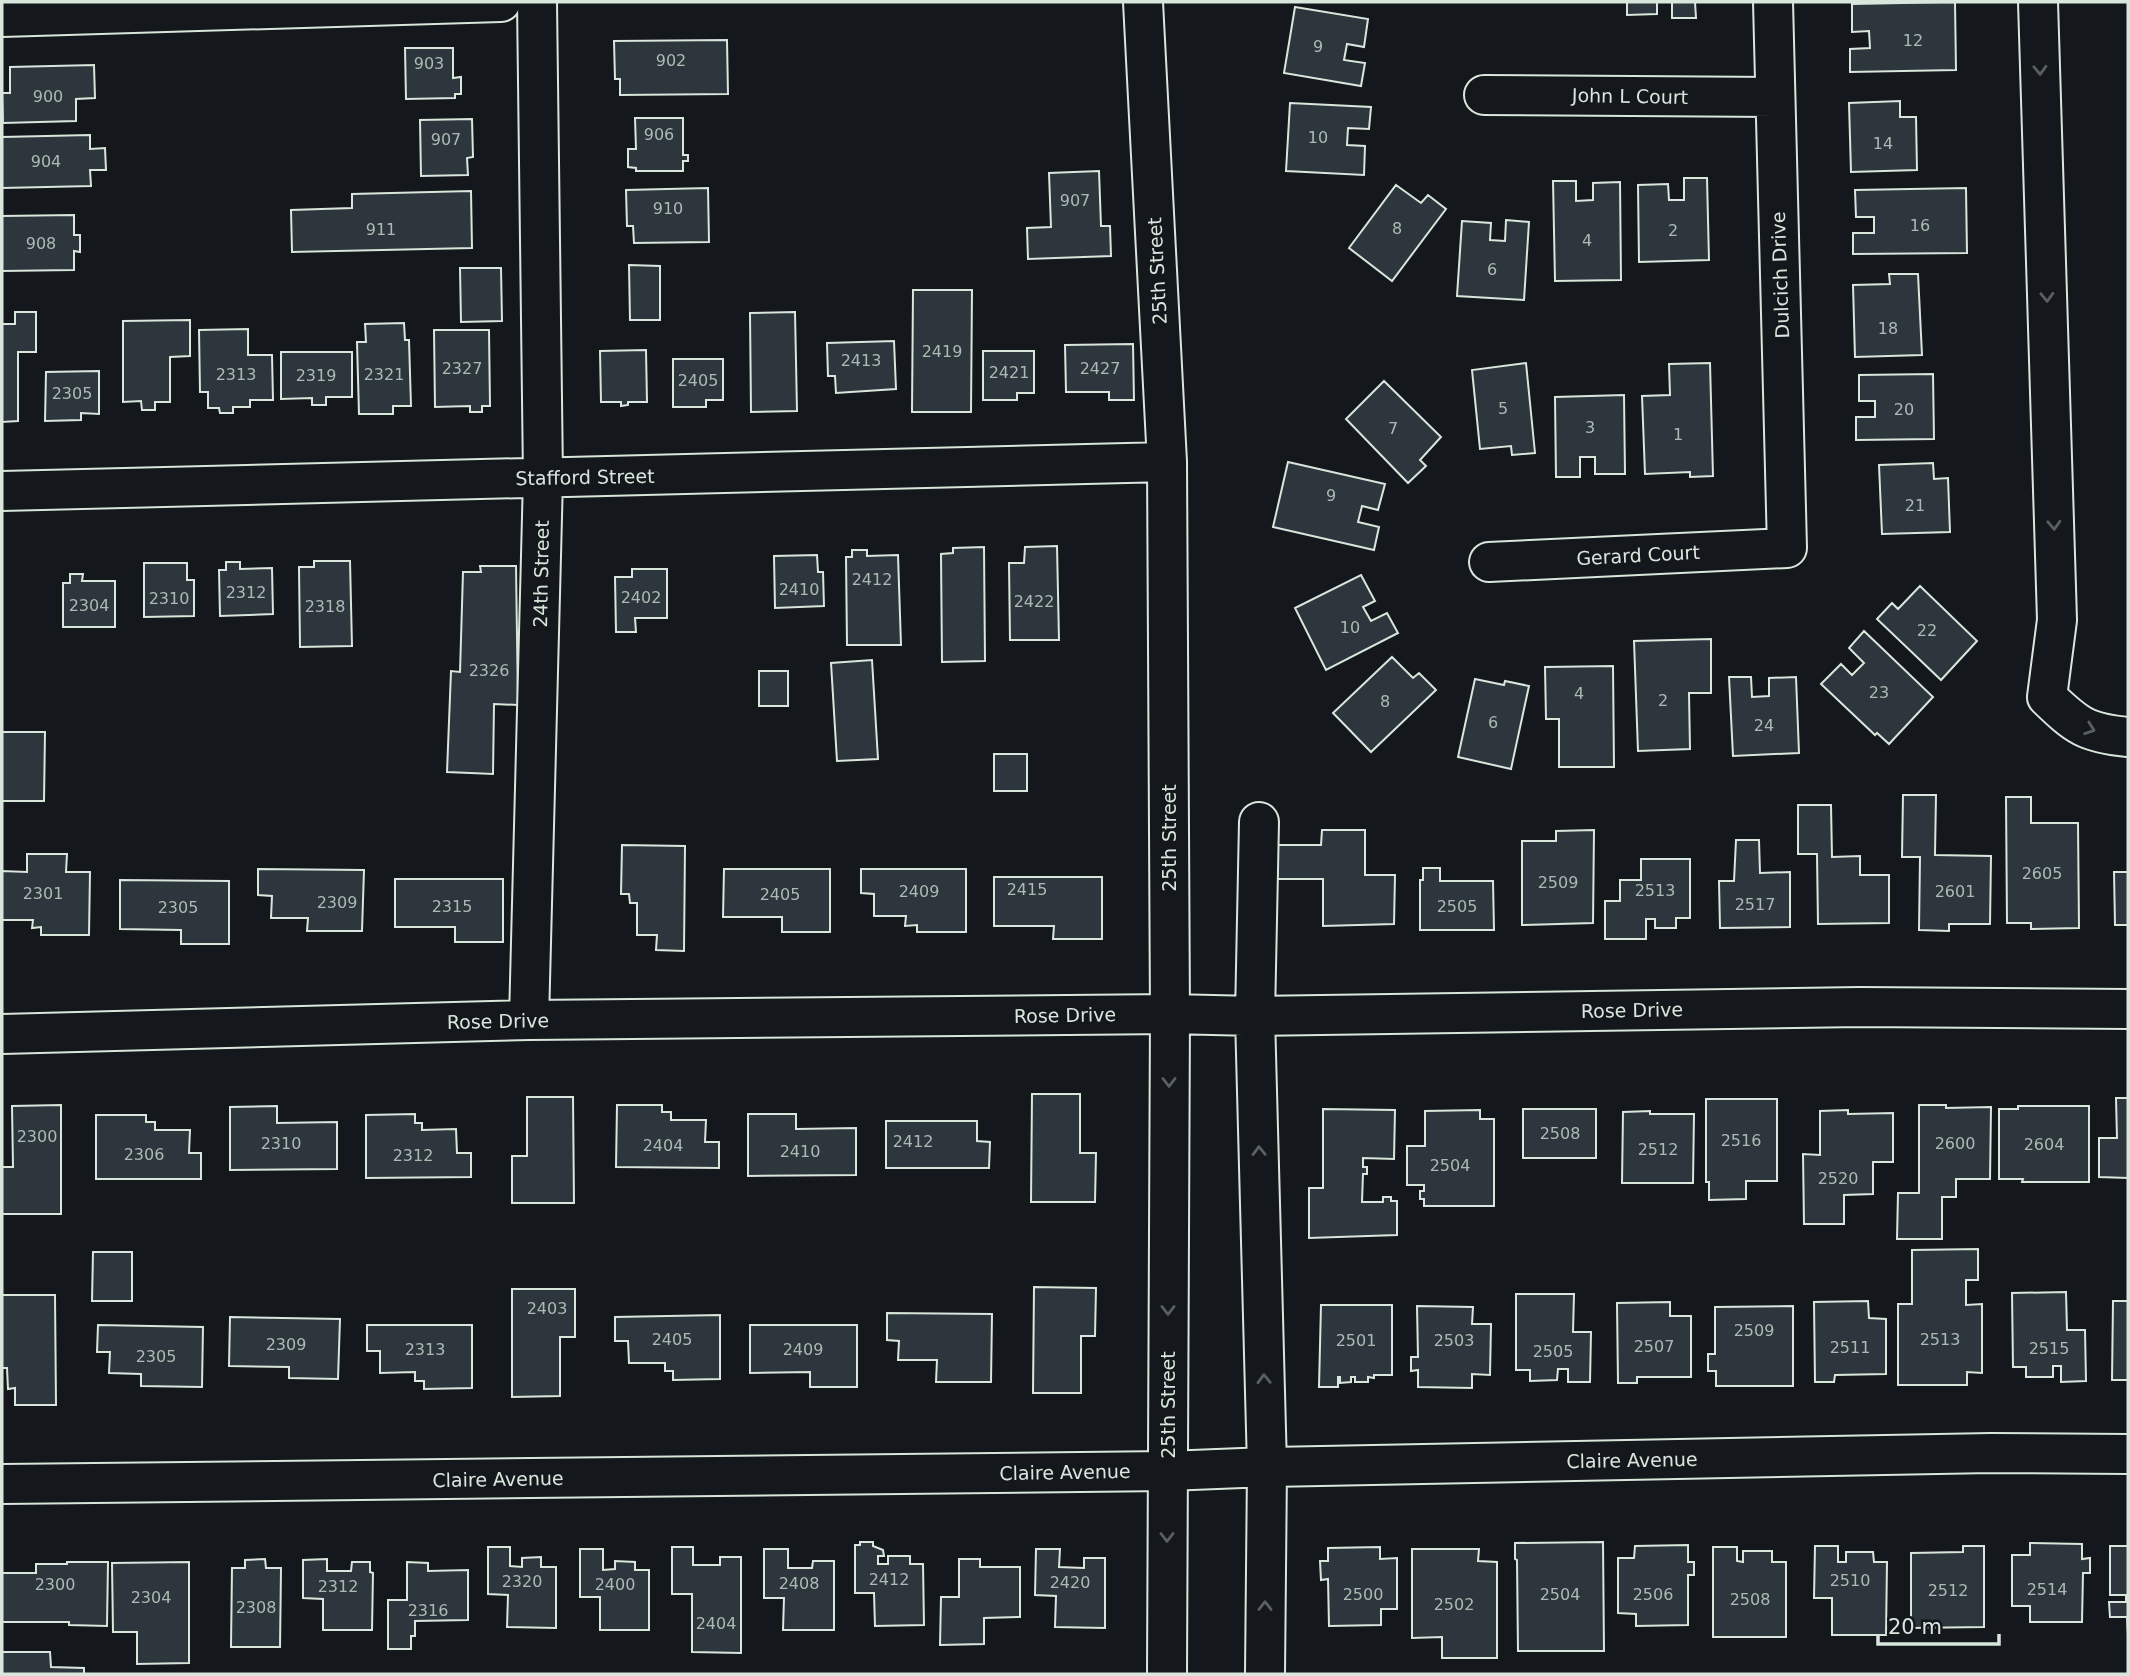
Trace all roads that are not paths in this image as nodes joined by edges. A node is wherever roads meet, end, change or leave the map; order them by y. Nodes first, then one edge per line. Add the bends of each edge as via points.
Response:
1 (501, 2) edge
2 (537, 2) edge
3 (1143, 2) edge
4 (1773, 2) edge
5 (2038, 2) edge
6 (2, 17) edge
7 (1484, 95) dead end
8 (1775, 97) junction
9 (1167, 462) junction
10 (543, 478) junction
11 (2, 491) edge
12 (1787, 548) joint
13 (1489, 562) dead end
14 (2128, 737) edge
15 (1259, 822) dead end
16 (2128, 1009) edge
17 (1170, 1014) junction
18 (1255, 1016) junction
19 (529, 1020) junction
20 (2, 1034) edge
21 (2128, 1454) edge
22 (1267, 1467) junction
23 (1167, 1471) junction
24 (2, 1484) edge
25 (1167, 1674) edge
26 (1265, 1674) edge

1 - 6 street
2 - 10 street, 24th Street
3 - 9 street, 25th Street
4 - 8 street, Dulcich Drive
5 -> 14 street via 2057,620 2047,697 2075,724
7 - 8 street, John L Court
8 - 12 street, Dulcich Drive
9 - 10 street, Stafford Street
9 - 17 street, 25th Street
10 - 11 street, Stafford Street
10 - 19 street, 24th Street
12 - 13 street, Gerard Court
15 - 18 street
16 - 18 street, Rose Drive via 1860,1007
17 - 18 street, Rose Drive
17 - 19 street, Rose Drive
17 -> 23 street, 25th Street
22 -> 18 street
19 - 20 street, Rose Drive
21 - 22 street, Claire Avenue via 1991,1452
22 - 23 street, Claire Avenue
26 -> 22 street
23 - 24 street, Claire Avenue
23 -> 25 street, 25th Street

